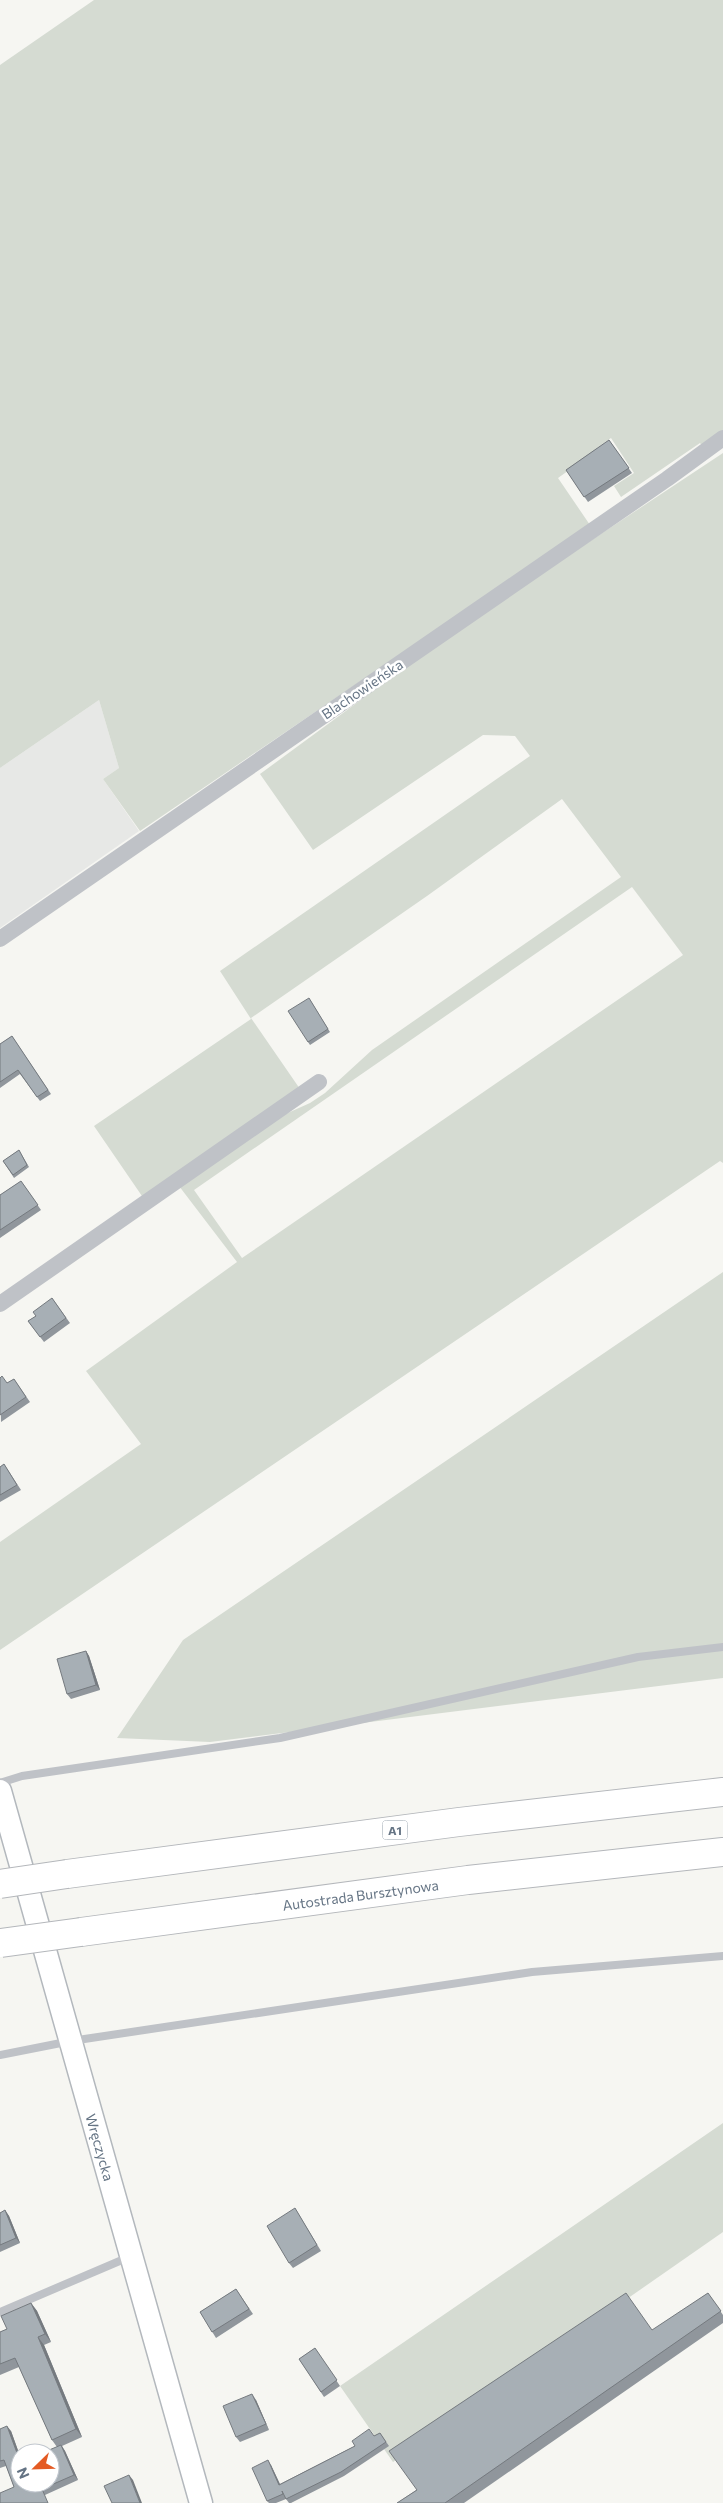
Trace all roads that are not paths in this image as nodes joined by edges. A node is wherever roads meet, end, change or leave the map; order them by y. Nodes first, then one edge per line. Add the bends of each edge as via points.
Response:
1 (723, 438) edge
2 (0, 939) edge
3 (319, 1082) dead end
4 (0, 1304) edge
5 (723, 1648) edge
6 (0, 1783) edge
7 (0, 1791) edge
8 (723, 1792) edge
9 (723, 1852) edge
10 (0, 1884) edge
11 (1, 1943) edge
12 (723, 1956) edge
13 (71, 2041) junction
14 (0, 2055) edge
15 (131, 2256) junction
16 (0, 2312) edge
17 (201, 2503) edge

1 - 2 street, Blachowieńska
3 - 4 street
5 - 6 lane via 638,1657 280,1738 22,1776
7 - 13 main road, Wręczycka
8 - 10 highway, A1, bridge via 449,1823
9 - 11 highway, Autostrada Bursztynowa, bridge via 468,1880
12 - 13 lane via 532,1972
13 - 14 lane
13 - 15 main road, Wręczycka
15 - 16 lane
15 - 17 main road, Wręczycka

